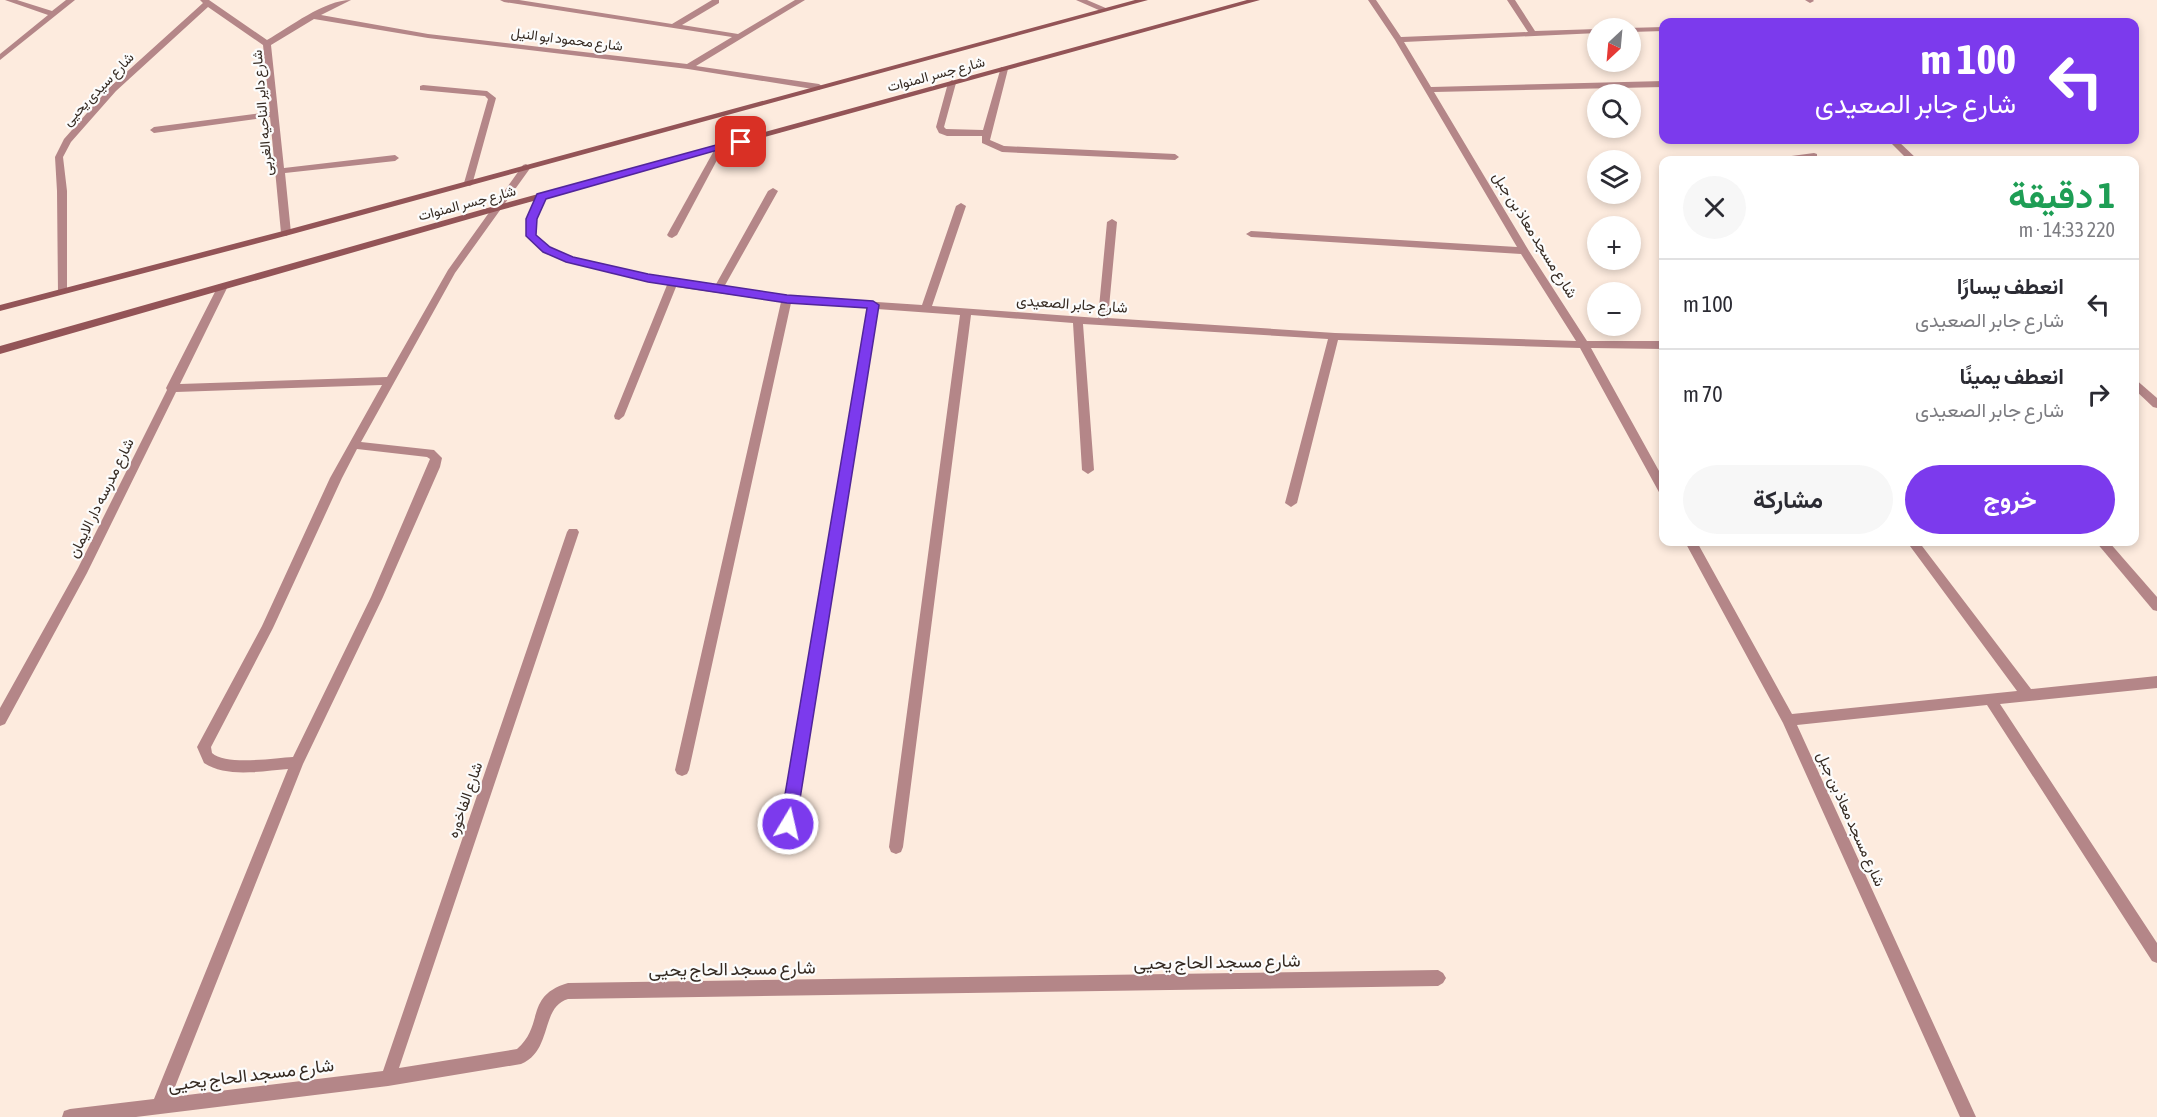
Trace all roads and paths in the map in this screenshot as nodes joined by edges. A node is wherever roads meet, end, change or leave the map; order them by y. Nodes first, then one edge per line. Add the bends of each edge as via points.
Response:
1 (9, 0) edge
2 (71, 0) edge
3 (347, 0) edge
4 (504, 0) edge
5 (801, 0) edge
6 (1080, 0) edge
7 (1144, 0) edge
8 (1256, 0) edge
9 (1372, 0) edge
10 (1511, 0) edge
11 (716, 1) edge
12 (206, 2) edge
13 (1104, 9) junction
14 (53, 14) junction
15 (313, 16) junction
16 (674, 26) junction
17 (1659, 29) edge
18 (1641, 30) edge
19 (1587, 32) edge
20 (1533, 34) junction
21 (738, 36) junction
22 (1399, 40) junction
23 (267, 44) junction
24 (0, 58) edge
25 (688, 67) junction
26 (1004, 69) junction
27 (952, 83) junction
28 (1659, 84) edge
29 (819, 87) junction
30 (423, 88) dead end
31 (1428, 90) junction
32 (274, 114) junction
33 (154, 130) dead end
34 (987, 133) junction
35 (1896, 144) edge
36 (720, 147) junction
37 (1909, 156) edge
38 (1175, 157) dead end
39 (394, 158) dead end
40 (526, 168) junction
41 (280, 171) junction
42 (470, 183) junction
43 (773, 191) dead end
44 (541, 197) junction
45 (961, 206) dead end
46 (494, 209) junction
47 (1112, 222) dead end
48 (286, 233) junction
49 (1251, 234) dead end
50 (672, 235) dead end
51 (1524, 251) junction
52 (673, 283) junction
53 (223, 286) junction
54 (717, 290) junction
55 (62, 291) junction
56 (787, 299) junction
57 (873, 305) junction
58 (0, 308) edge
59 (926, 308) junction
60 (966, 311) junction
61 (1078, 320) junction
62 (1103, 321) junction
63 (1334, 336) junction
64 (1584, 345) junction
65 (1659, 345) edge
66 (0, 350) edge
67 (390, 381) junction
68 (2139, 386) edge
69 (171, 388) junction
70 (2157, 404) edge
71 (619, 416) dead end
72 (354, 445) junction
73 (1088, 470) dead end
74 (1659, 482) edge
75 (1291, 503) dead end
76 (573, 532) dead end
77 (1693, 546) edge
78 (1915, 546) edge
79 (2105, 546) edge
80 (2157, 606) edge
81 (2157, 682) edge
82 (2028, 695) junction
83 (1990, 699) junction
84 (0, 720) edge
85 (1788, 720) junction
86 (297, 763) junction
87 (682, 770) dead end
88 (788, 824) dead end
89 (897, 847) dead end
90 (2157, 956) edge
91 (1438, 978) dead end
92 (388, 1078) junction
93 (159, 1106) junction
94 (70, 1117) edge
95 (1968, 1117) edge

1 - 14 street
2 - 14 street
3 - 15 street, شارع داير الناحيه الغربى
4 - 16 street
5 - 21 street
6 - 13 street
7 - 13 street, شارع جسر المنوات
8 - 26 street, شارع جسر المنوات
9 - 22 street, شارع مسجد معاذ بن جبل
10 - 20 street
11 - 16 street
12 - 23 street
12 - 55 street, شارع سيدى يحيى via 112,89 67,141 59,157
13 - 29 street, شارع جسر المنوات
14 - 24 street
15 - 23 street, شارع داير الناحيه الغربى
15 - 25 street, شارع محمود ابو النيل via 428,36
16 - 21 street
17 - 18 street
19 - 20 street
20 - 22 street
21 - 25 street
22 - 31 street, شارع مسجد معاذ بن جبل
23 - 32 street, شارع داير الناحيه الغربى
25 - 29 street, شارع محمود ابو النيل
26 - 27 street, شارع جسر المنوات
26 - 34 street
27 - 34 street via 942,131
27 - 36 street, شارع جسر المنوات
28 - 31 street
29 - 40 street, شارع جسر المنوات
30 - 42 street via 487,94 492,98
31 - 51 street, شارع مسجد معاذ بن جبل
32 - 33 street
32 - 41 street, شارع داير الناحيه الغربى
34 - 38 street via 985,141 1002,149
35 - 37 street
36 - 44 street, شارع جسر المنوات
36 - 50 street
39 - 41 street
40 - 42 street, شارع جسر المنوات
40 - 46 street
41 - 48 street, شارع داير الناحيه الغربى
42 - 48 street, شارع جسر المنوات
43 - 54 street
44 - 46 street, شارع جسر المنوات
44 - 52 street, شارع جابر الصعيدى via 531,219 531,236 547,250 570,260
45 - 59 street
46 - 53 street, شارع جسر المنوات
46 - 67 street via 451,272
47 - 62 street
48 - 55 street, شارع جسر المنوات
49 - 51 street
51 - 64 street, شارع مسجد معاذ بن جبل
52 - 54 street, شارع جابر الصعيدى
52 - 71 street
53 - 66 street, شارع جسر المنوات
53 - 69 street, شارع مدرسه دار الايمان
54 - 56 street, شارع جابر الصعيدى
55 - 58 street, شارع جسر المنوات
56 - 57 street, شارع جابر الصعيدى
56 - 87 street
57 - 59 street, شارع جابر الصعيدى
57 - 88 street
59 - 60 street, شارع جابر الصعيدى
60 - 61 street, شارع جابر الصعيدى
60 - 89 street
61 - 62 street, شارع جابر الصعيدى
61 - 73 street
62 - 63 street, شارع جابر الصعيدى
63 - 64 street, شارع جابر الصعيدى
63 - 75 street
64 - 65 street, شارع جابر الصعيدى
64 - 74 street, شارع مسجد معاذ بن جبل
67 - 69 street
67 - 72 street
68 - 70 street
69 - 84 street, شارع مدرسه دار الايمان via 83,570
72 - 86 street via 417,450 436,458 381,587
72 - 86 street via 267,628 204,747 211,762
76 - 92 street, شارع الفاخوره
77 - 85 street, شارع مسجد معاذ بن جبل
78 - 82 street
79 - 80 street
81 - 82 street
82 - 83 street
83 - 85 street
83 - 90 street
85 - 95 street, شارع مسجد معاذ بن جبل
86 - 93 street
91 - 92 street, شارع مسجد الحاج يحيى via 568,991 553,995 548,1002 534,1047 522,1056
92 - 93 street, شارع مسجد الحاج يحيى
93 - 94 street, شارع مسجد الحاج يحيى

